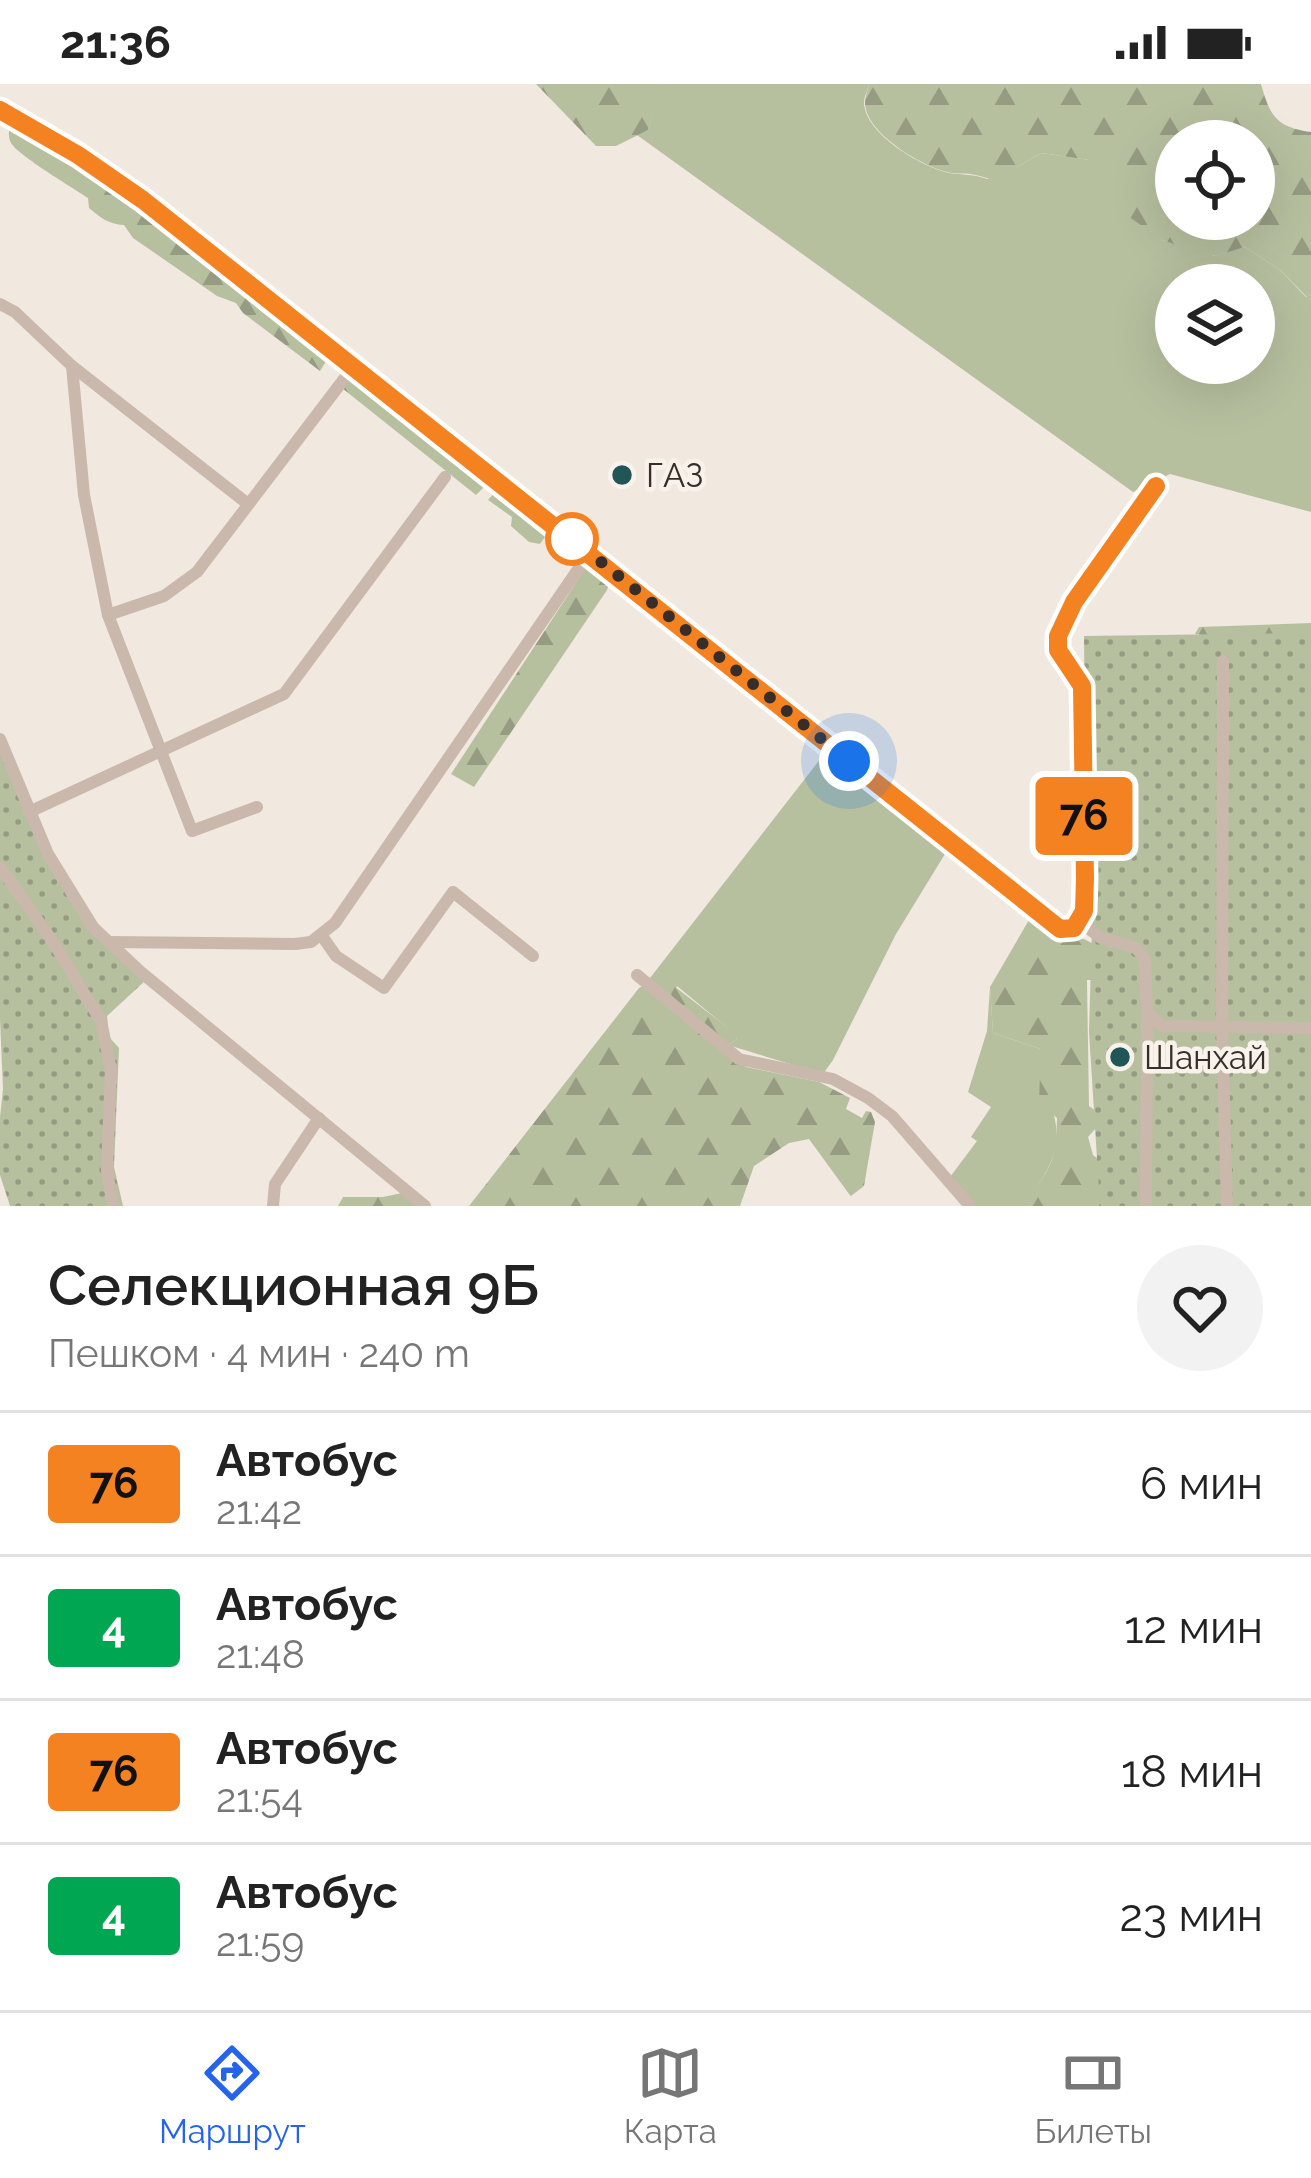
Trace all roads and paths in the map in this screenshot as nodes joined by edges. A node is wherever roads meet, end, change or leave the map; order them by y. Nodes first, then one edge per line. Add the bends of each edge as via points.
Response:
1 (0, 110) edge
2 (0, 304) edge
3 (72, 366) junction
4 (354, 366) junction
5 (446, 477) dead end
6 (1156, 486) dead end
7 (248, 504) junction
8 (590, 553) junction
9 (108, 615) junction
10 (1223, 661) dead end
11 (0, 739) edge
12 (161, 749) junction
13 (257, 807) dead end
14 (29, 812) junction
15 (0, 867) edge
16 (1080, 922) junction
17 (322, 936) junction
18 (109, 942) junction
19 (137, 942) junction
20 (533, 956) dead end
21 (132, 963) junction
22 (637, 975) dead end
23 (1147, 1012) junction
24 (1222, 1026) junction
25 (1311, 1028) edge
26 (320, 1118) junction
27 (113, 1206) edge
28 (273, 1206) edge
29 (425, 1206) edge
30 (970, 1206) edge
31 (1146, 1206) edge
32 (1227, 1206) edge

1 - 4 street via 143,200
2 - 3 street
3 - 7 street
3 - 9 street via 84,495
4 - 7 street
4 - 8 street
5 - 12 street via 284,694
6 - 16 street via 1058,636 1058,650 1082,686
7 - 9 street via 197,572 164,596
8 - 16 street via 1055,927
8 - 17 street
9 - 12 street
10 - 24 street
11 - 14 street
12 - 13 street via 192,831
12 - 14 street
14 - 18 street via 71,894
15 - 27 street via 101,1021 111,1070
16 - 23 street via 1141,952
17 - 19 street via 295,944
17 - 20 street via 336,956 384,988 453,892
18 - 19 street
18 - 21 street
19 - 21 street
21 - 26 street
22 - 30 street via 739,1059 833,1079 868,1098
23 - 24 street via 1162,1025
23 - 31 street
24 - 25 street
24 - 32 street
26 - 28 street via 275,1184
26 - 29 street

